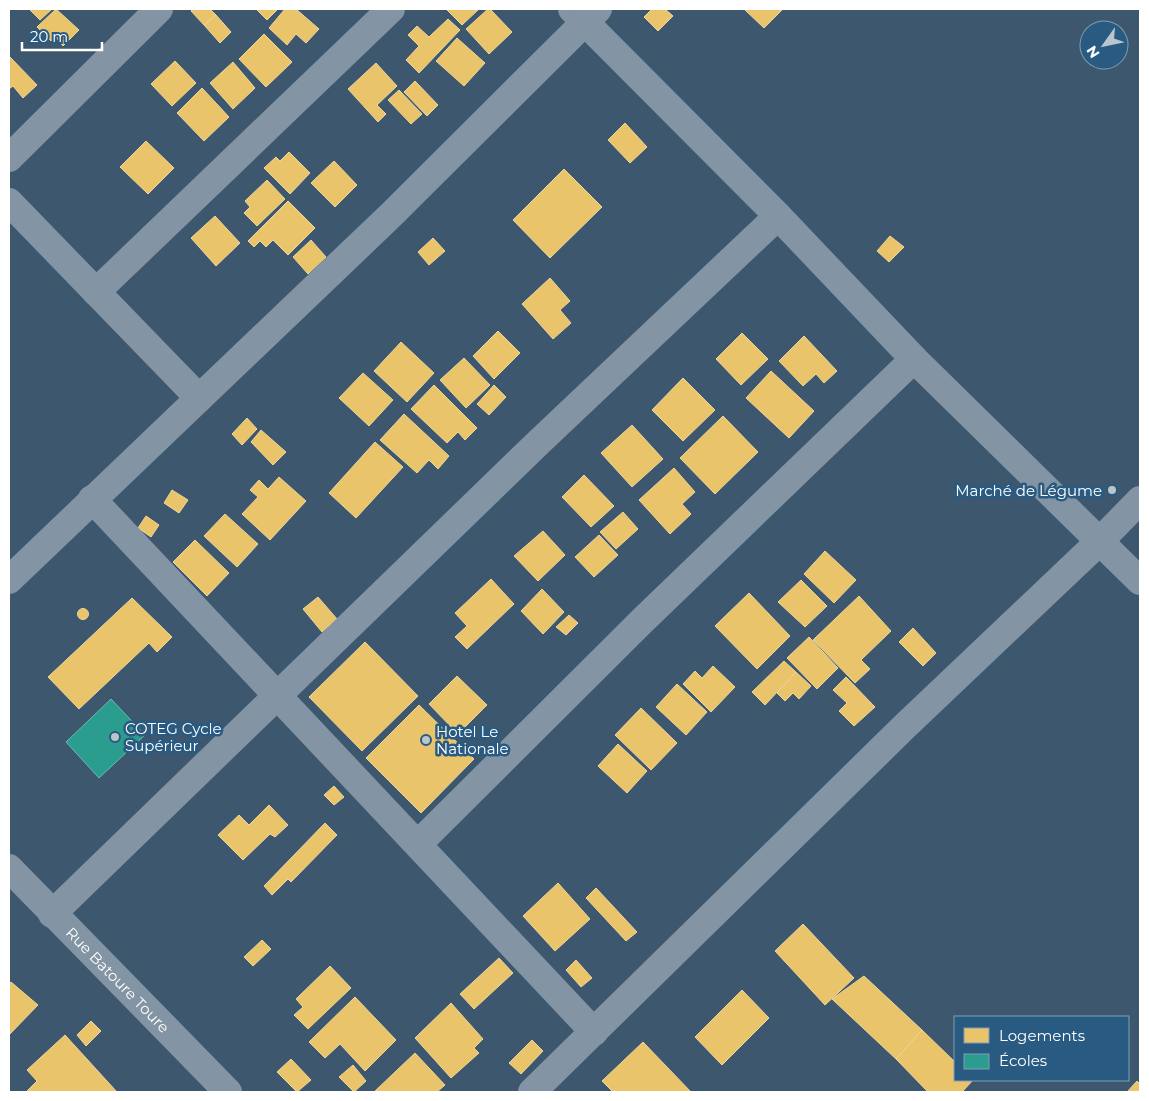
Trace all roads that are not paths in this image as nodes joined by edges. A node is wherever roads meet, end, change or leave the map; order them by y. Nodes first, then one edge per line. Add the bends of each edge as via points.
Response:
1 (160, 9) edge
2 (391, 9) edge
3 (585, 13) edge
4 (9, 158) edge
5 (9, 202) edge
6 (778, 216) junction
7 (96, 292) junction
8 (914, 359) junction
9 (199, 398) junction
10 (92, 500) junction
11 (1140, 500) edge
12 (1100, 541) junction
13 (9, 580) edge
14 (1140, 581) edge
15 (276, 696) junction
16 (418, 844) junction
17 (9, 868) edge
18 (52, 914) junction
19 (594, 1032) junction
20 (228, 1092) edge
21 (532, 1092) edge

1 - 4 street
2 - 7 street
3 - 6 street
3 - 9 street via 392,214
5 - 7 street
6 - 8 street
6 - 15 street
7 - 9 street
8 - 12 street
8 - 16 street via 642,621
9 - 10 street
10 - 13 street
10 - 15 street
11 - 12 street
12 - 14 street
12 - 19 street via 904,727
15 - 16 street
15 - 18 street
16 - 19 street
17 - 18 street, Rue Batoure Toure
18 - 20 street, Rue Batoure Toure
19 - 21 street

